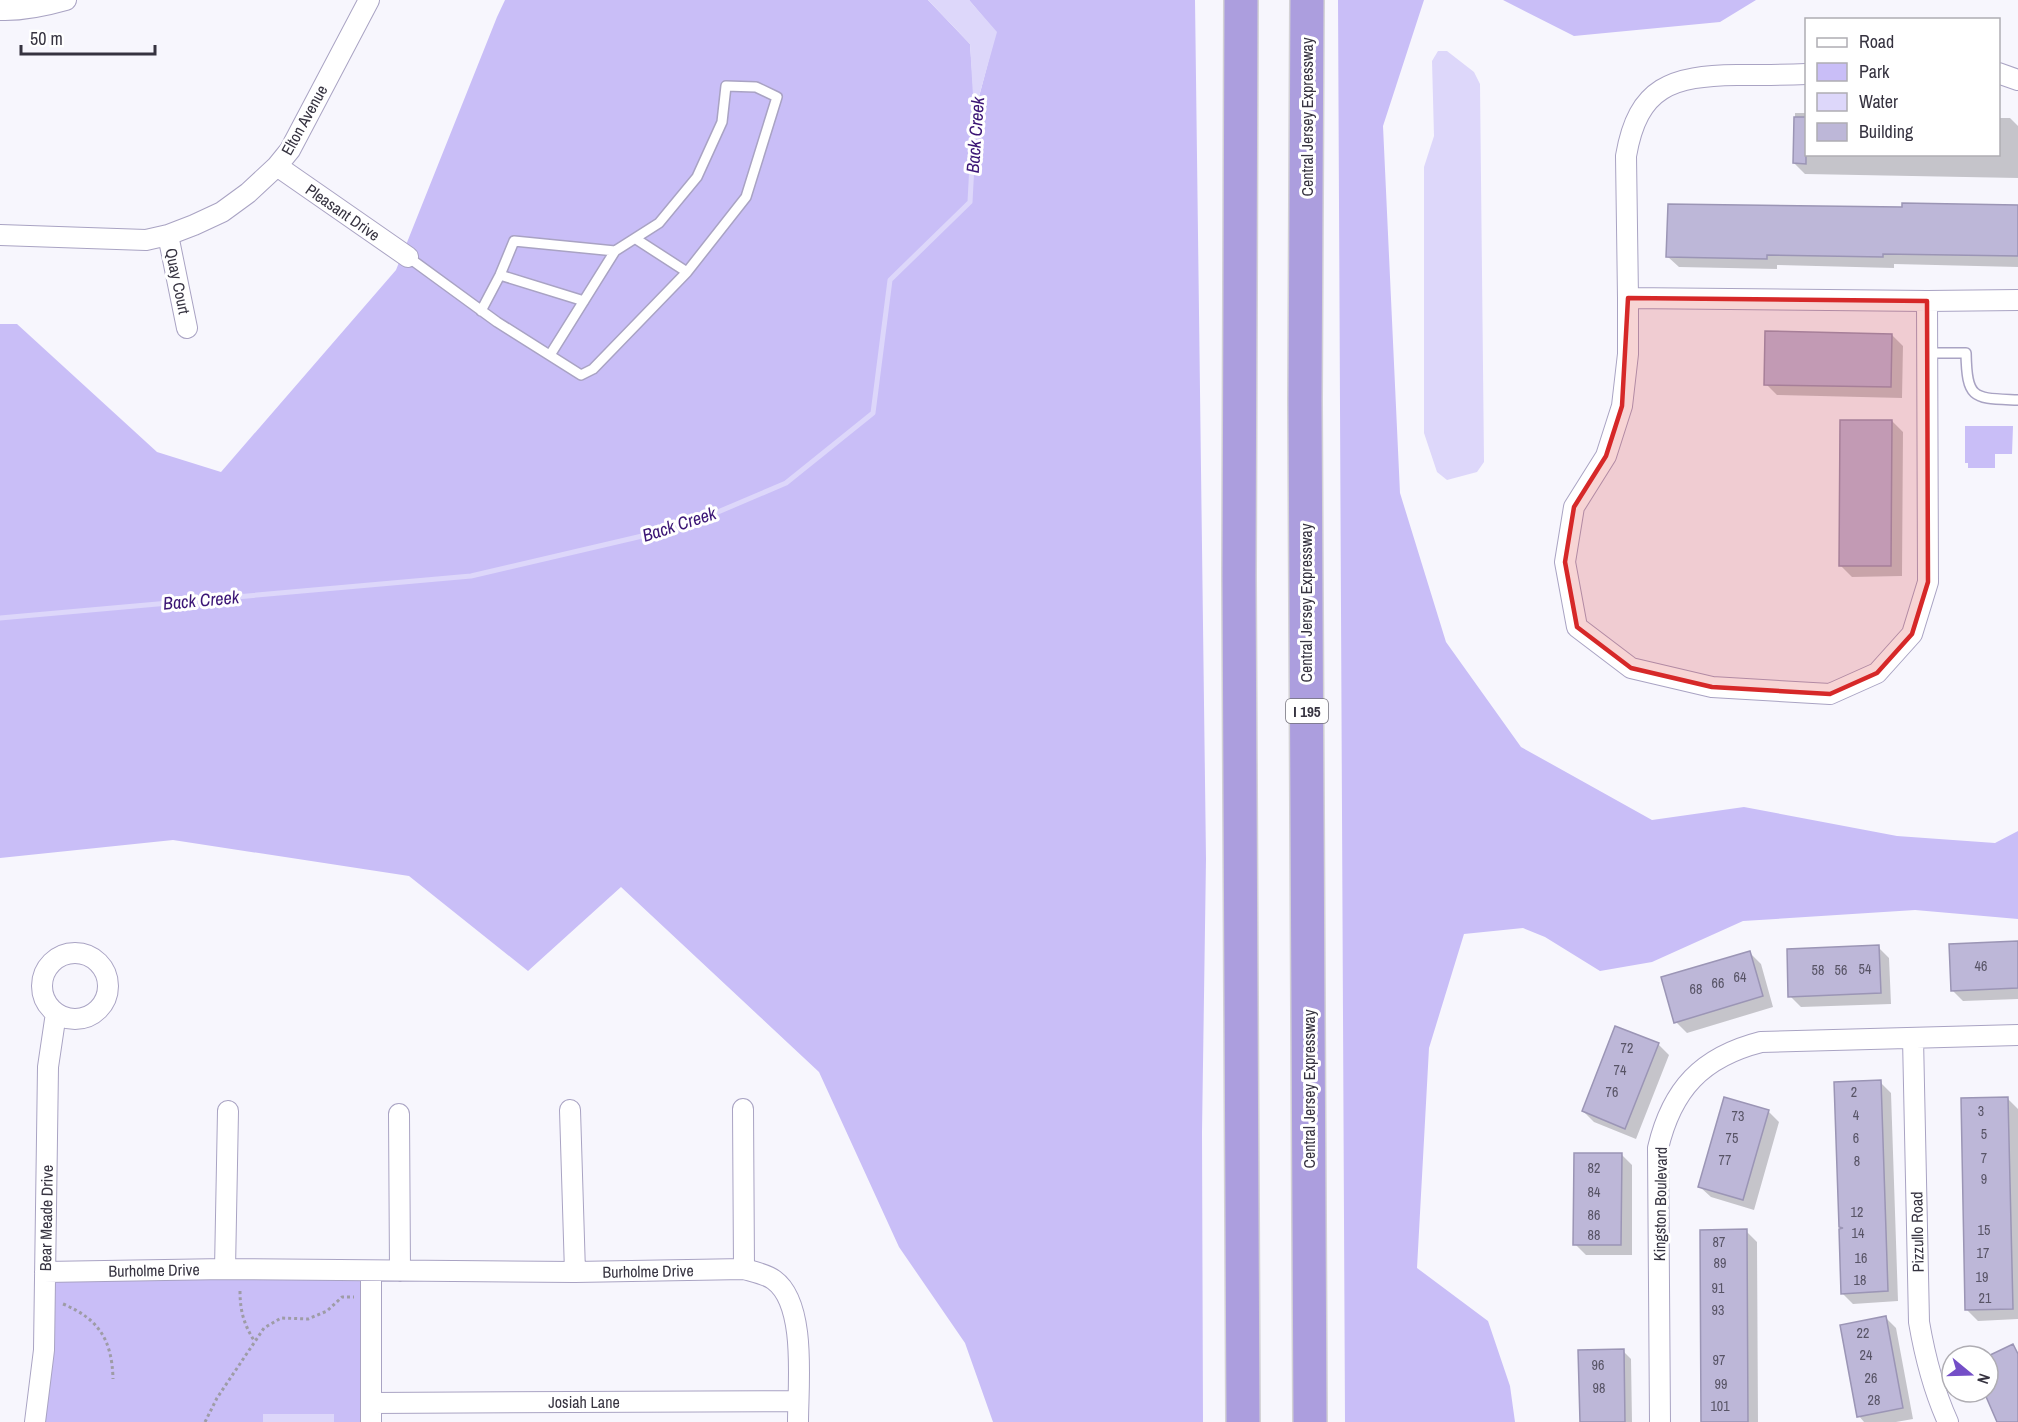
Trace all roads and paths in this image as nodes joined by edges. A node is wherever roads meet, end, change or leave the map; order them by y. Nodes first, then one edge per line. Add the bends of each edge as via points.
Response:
1 (66, 0) edge
2 (1241, 0) edge
3 (1307, 0) edge
4 (367, 1) edge
5 (0, 10) edge
6 (2000, 74) edge
7 (1805, 75) edge
8 (2018, 80) edge
9 (277, 166) junction
10 (0, 235) edge
11 (168, 235) junction
12 (636, 239) junction
13 (615, 251) junction
14 (408, 257) joint
15 (687, 272) junction
16 (500, 275) junction
17 (1628, 298) junction
18 (2018, 300) edge
19 (584, 301) junction
20 (1927, 301) junction
21 (481, 311) junction
22 (187, 328) dead end
23 (1927, 353) junction
24 (550, 356) junction
25 (2018, 399) edge
26 (56, 1013) dead end
27 (2018, 1035) edge
28 (1913, 1038) junction
29 (743, 1109) dead end
30 (570, 1110) dead end
31 (228, 1111) dead end
32 (399, 1114) dead end
33 (225, 1269) junction
34 (744, 1269) junction
35 (371, 1271) junction
36 (400, 1271) junction
37 (45, 1272) junction
38 (574, 1272) junction
39 (240, 1291) dead end
40 (354, 1297) dead end
41 (62, 1303) dead end
42 (255, 1342) junction
43 (113, 1379) dead end
44 (798, 1401) junction
45 (371, 1412) edge
46 (35, 1422) edge
47 (205, 1422) edge
48 (798, 1422) edge
49 (1243, 1422) edge
50 (1310, 1422) edge
51 (1660, 1422) edge
52 (1947, 1422) edge

1 - 5 street
2 - 49 highway
3 - 50 highway, Central Jersey Expressway / I 195
4 - 9 street, Elton Avenue via 290,150
6 - 8 street
7 - 17 street via 1704,75 1672,83 1649,99 1630,133 1626,156
9 - 11 street, Elton Avenue via 222,212
9 - 14 street, Pleasant Drive
10 - 11 street, Elton Avenue via 146,240
11 - 22 street, Quay Court
12 - 13 lane
12 - 15 lane
12 - 15 lane via 659,223 697,177 722,122 726,86 756,87 777,97 746,197
13 - 16 lane via 514,241
13 - 19 lane
14 - 21 lane
15 - 24 lane via 593,369 581,375
16 - 19 lane
16 - 21 lane
17 - 20 street
17 - 23 street via 1628,354 1622,406 1606,456 1574,507 1565,562 1577,627 1631,668 1712,687 1830,694 1877,673 1912,634 1928,582
18 - 20 street
19 - 24 lane
20 - 23 street
21 - 24 lane
23 - 25 lane via 1966,353 1967,379 1973,393 1983,398
26 - 37 street, Bear Meade Drive via 48,1067
27 - 28 street, Kingston Boulevard
28 - 51 street, Kingston Boulevard via 1761,1042 1740,1047 1699,1071 1671,1107 1658,1148
28 - 52 street, Pizzullo Road via 1919,1322 1932,1385
29 - 34 street
30 - 38 street
31 - 33 street
32 - 36 street
33 - 35 street, Burholme Drive
33 - 37 street, Burholme Drive
34 - 38 street, Burholme Drive
34 - 44 street, Burholme Drive via 775,1281 788,1296 798,1325
35 - 36 street, Burholme Drive
35 - 45 street
36 - 38 street, Burholme Drive
37 - 46 street, Bear Meade Drive via 44,1350
39 - 42 path via 245,1327
40 - 42 path via 342,1297 327,1311 308,1319 281,1318 264,1328
41 - 43 path via 89,1317 101,1329
42 - 47 path
44 - 45 street, Josiah Lane
44 - 48 street, Burholme Drive

